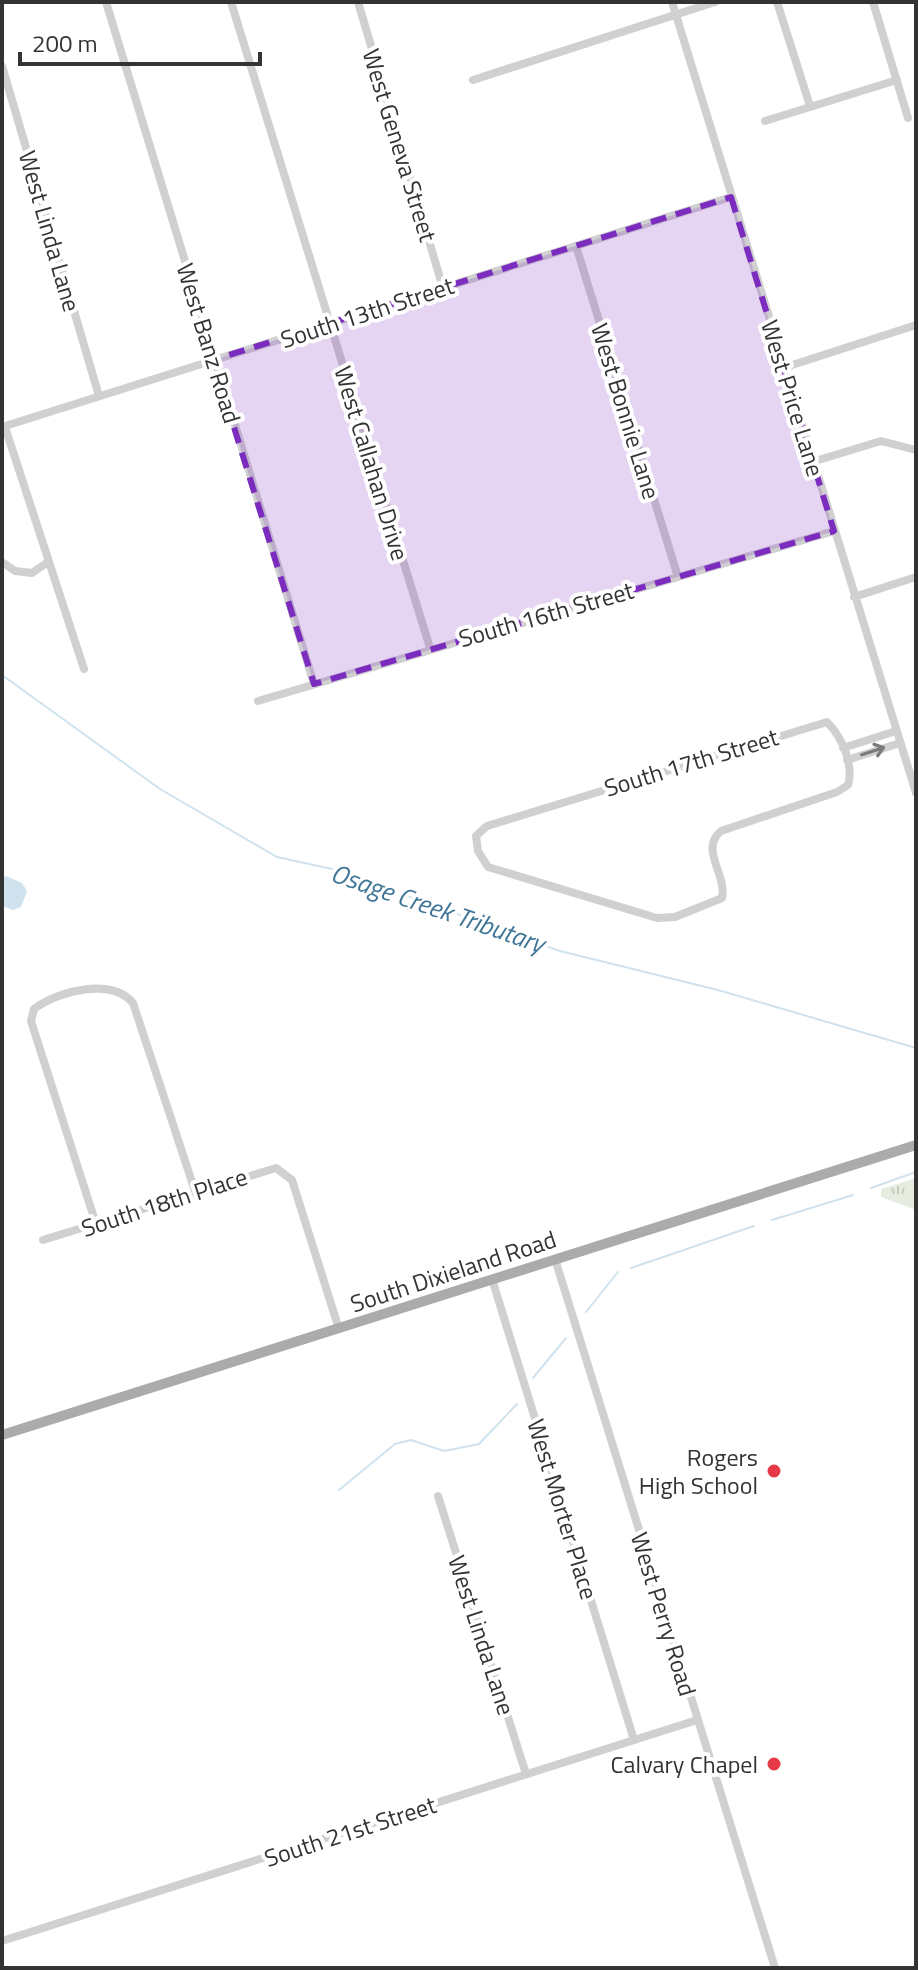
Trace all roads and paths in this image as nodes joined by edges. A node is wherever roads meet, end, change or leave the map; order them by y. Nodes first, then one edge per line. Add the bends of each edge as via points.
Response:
1 (106, 2) edge
2 (231, 2) edge
3 (358, 2) edge
4 (672, 2) edge
5 (715, 2) edge
6 (777, 2) edge
7 (873, 2) edge
8 (676, 14) junction
9 (2, 66) edge
10 (473, 80) dead end
11 (897, 80) junction
12 (810, 106) junction
13 (908, 118) dead end
14 (765, 121) dead end
15 (731, 197) junction
16 (576, 246) junction
17 (443, 288) junction
18 (329, 324) junction
19 (916, 325) edge
20 (213, 360) junction
21 (783, 368) junction
22 (99, 396) junction
23 (3, 427) edge
24 (916, 450) edge
25 (812, 462) junction
26 (834, 531) junction
27 (2, 562) edge
28 (48, 562) junction
29 (678, 577) junction
30 (916, 577) edge
31 (854, 597) junction
32 (430, 648) junction
33 (84, 669) dead end
34 (314, 684) junction
35 (258, 701) dead end
36 (896, 731) junction
37 (900, 743) junction
38 (843, 748) junction
39 (847, 760) junction
40 (916, 793) edge
41 (916, 1145) edge
42 (195, 1191) junction
43 (96, 1224) junction
44 (43, 1240) dead end
45 (555, 1259) junction
46 (492, 1279) junction
47 (339, 1329) junction
48 (2, 1435) edge
49 (438, 1496) dead end
50 (697, 1720) junction
51 (634, 1740) junction
52 (526, 1774) junction
53 (2, 1941) edge
54 (775, 1968) edge

1 - 20 street, West Banz Road
2 - 18 street, West Callahan Drive
3 - 17 street, West Geneva Street
4 - 8 street, West Price Lane
5 - 8 street
6 - 12 street
7 - 11 street
8 - 10 street
8 - 15 street, West Price Lane
9 - 22 street, West Linda Lane
11 - 12 street
11 - 13 street
12 - 14 street
15 - 16 street, South 13th Street
15 - 21 street, West Price Lane
16 - 17 street, South 13th Street
16 - 29 street, West Bonnie Lane
17 - 18 street, South 13th Street
18 - 20 street, South 13th Street
18 - 32 street, West Callahan Drive
19 - 21 street
20 - 22 street, South 13th Street
20 - 34 street, West Banz Road
21 - 25 street, West Price Lane
22 - 23 street, South 13th Street
23 - 28 street
24 - 25 street via 881,441
25 - 26 street, West Price Lane
26 - 29 street, South 16th Street
26 - 31 street, West Price Lane
27 - 28 street via 32,573
28 - 33 street
29 - 32 street, South 16th Street
30 - 31 street
31 - 36 street, West Price Lane
32 - 34 street, South 16th Street
34 - 35 street, South 16th Street
36 - 37 street, West Price Lane
36 - 38 street
39 -> 37 street
37 - 40 street, West Price Lane
38 - 39 street
38 - 39 street, South 17th Street via 827,722 813,724 487,826 476,836 478,851 488,867 648,916 675,917 722,898 713,837 837,792 848,785
41 - 45 main road, South Dixieland Road
42 - 43 street, South 18th Place
42 - 43 street via 137,1010 127,996 94,988 34,1009 31,1021
42 - 47 street, South 18th Place via 269,1168 285,1172 292,1180
43 - 44 street, South 18th Place
45 - 46 main road, South Dixieland Road
45 - 50 street, West Perry Road
46 - 47 main road, South Dixieland Road
46 - 51 street, West Morter Place
47 - 48 main road, South Dixieland Road
49 - 52 street, West Linda Lane
50 - 51 street, South 21st Street
50 - 54 street, West Perry Road
51 - 52 street, South 21st Street
52 - 53 street, South 21st Street

